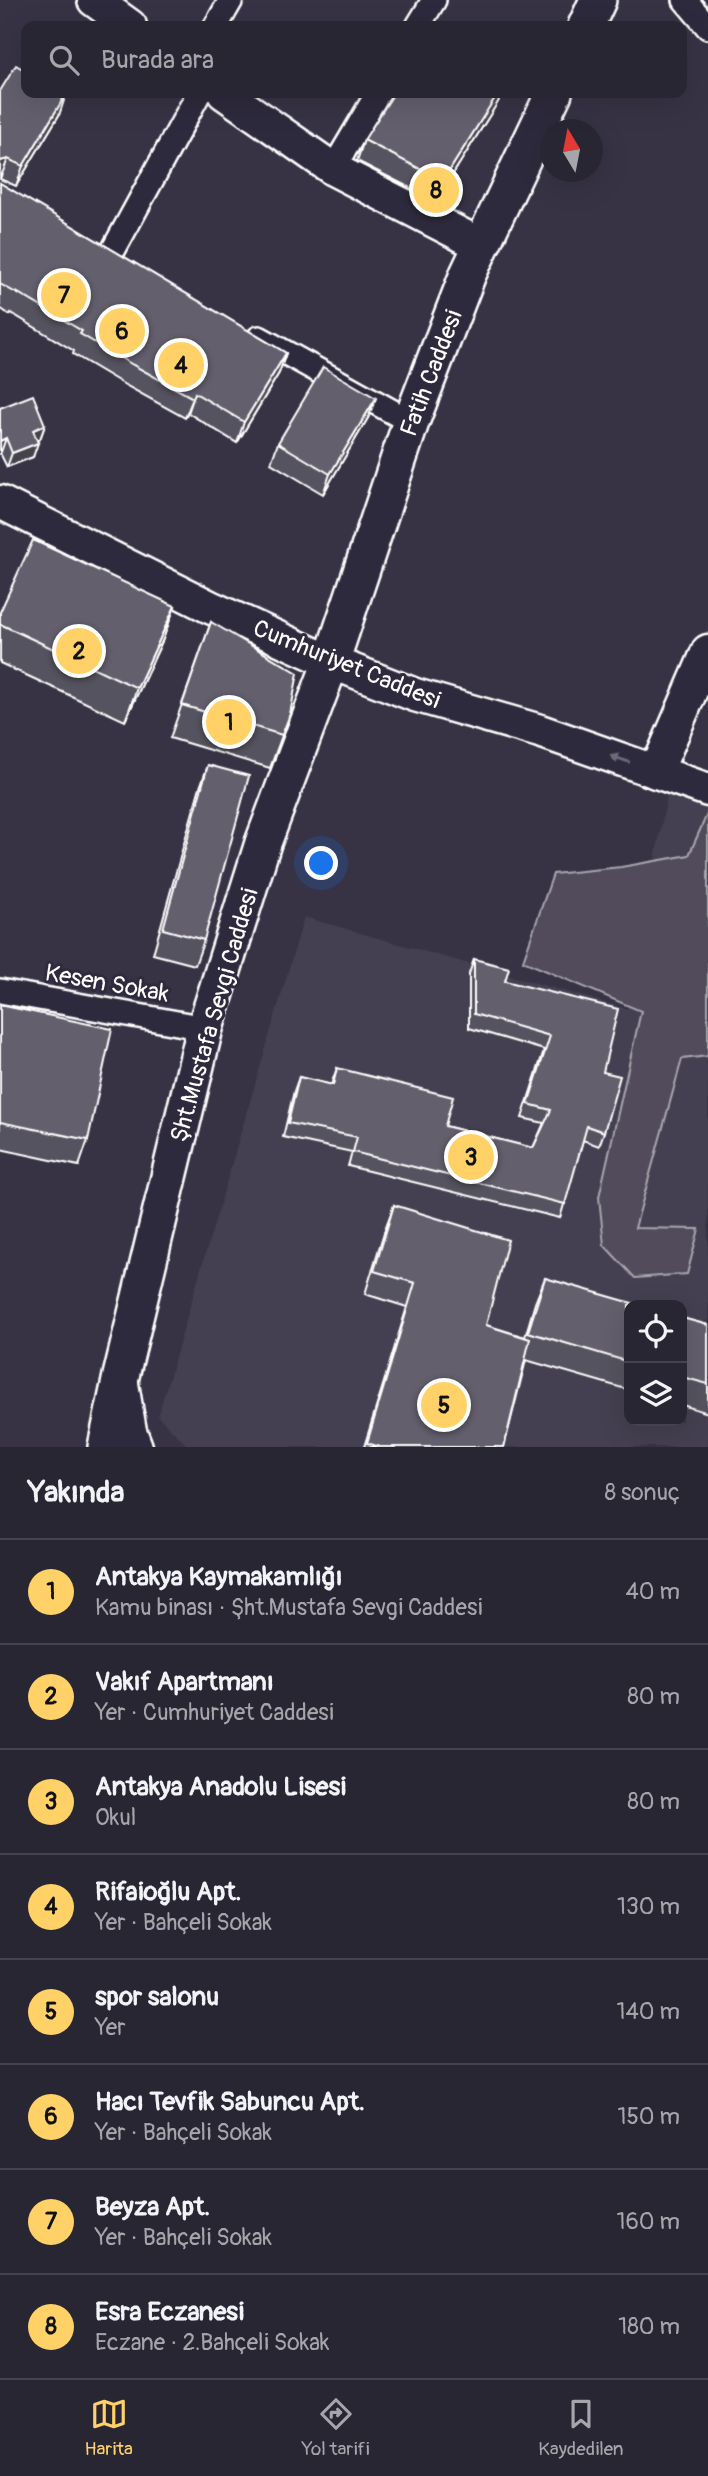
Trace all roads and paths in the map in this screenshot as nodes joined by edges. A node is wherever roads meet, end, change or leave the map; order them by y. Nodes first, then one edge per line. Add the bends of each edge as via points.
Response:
1 (94, 0) edge
2 (231, 0) edge
3 (434, 0) edge
4 (598, 0) edge
5 (685, 0) edge
6 (123, 21) edge
7 (219, 21) edge
8 (421, 21) edge
9 (588, 21) edge
10 (708, 27) edge
11 (196, 98) edge
12 (231, 98) edge
13 (375, 98) edge
14 (552, 98) edge
15 (332, 169) junction
16 (88, 244) edge
17 (481, 246) junction
18 (110, 256) junction
19 (134, 270) edge
20 (243, 329) edge
21 (411, 422) junction
22 (0, 502) edge
23 (708, 651) edge
24 (331, 662) junction
25 (656, 772) junction
26 (708, 790) edge
27 (0, 991) edge
28 (205, 1028) junction
29 (121, 1376) junction
30 (106, 1447) edge
31 (135, 1447) edge

1 - 6 main road
2 - 7 street
3 - 8 street
4 - 9 main road
5 - 10 street
11 - 18 street
12 - 15 main road
13 - 15 street
14 - 17 main road, Fatih Caddesi
15 - 17 main road
16 - 18 street
17 - 21 main road, Fatih Caddesi
18 - 19 street
20 - 21 street
21 - 24 main road, Fatih Caddesi
22 - 24 main road, Cumhuriyet Caddesi
23 - 25 main road
25 -> 24 main road, Cumhuriyet Caddesi via 540,731 415,695
24 - 28 main road, Şht.Mustafa Sevgi Caddesi via 263,843
25 - 26 main road, Cumhuriyet Caddesi
27 - 28 street, Kesen Sokak
28 - 29 main road, Şht.Mustafa Sevgi Caddesi
29 - 30 main road, Şht.Mustafa Sevgi Caddesi
29 - 31 main road, Şht.Mustafa Sevgi Caddesi

